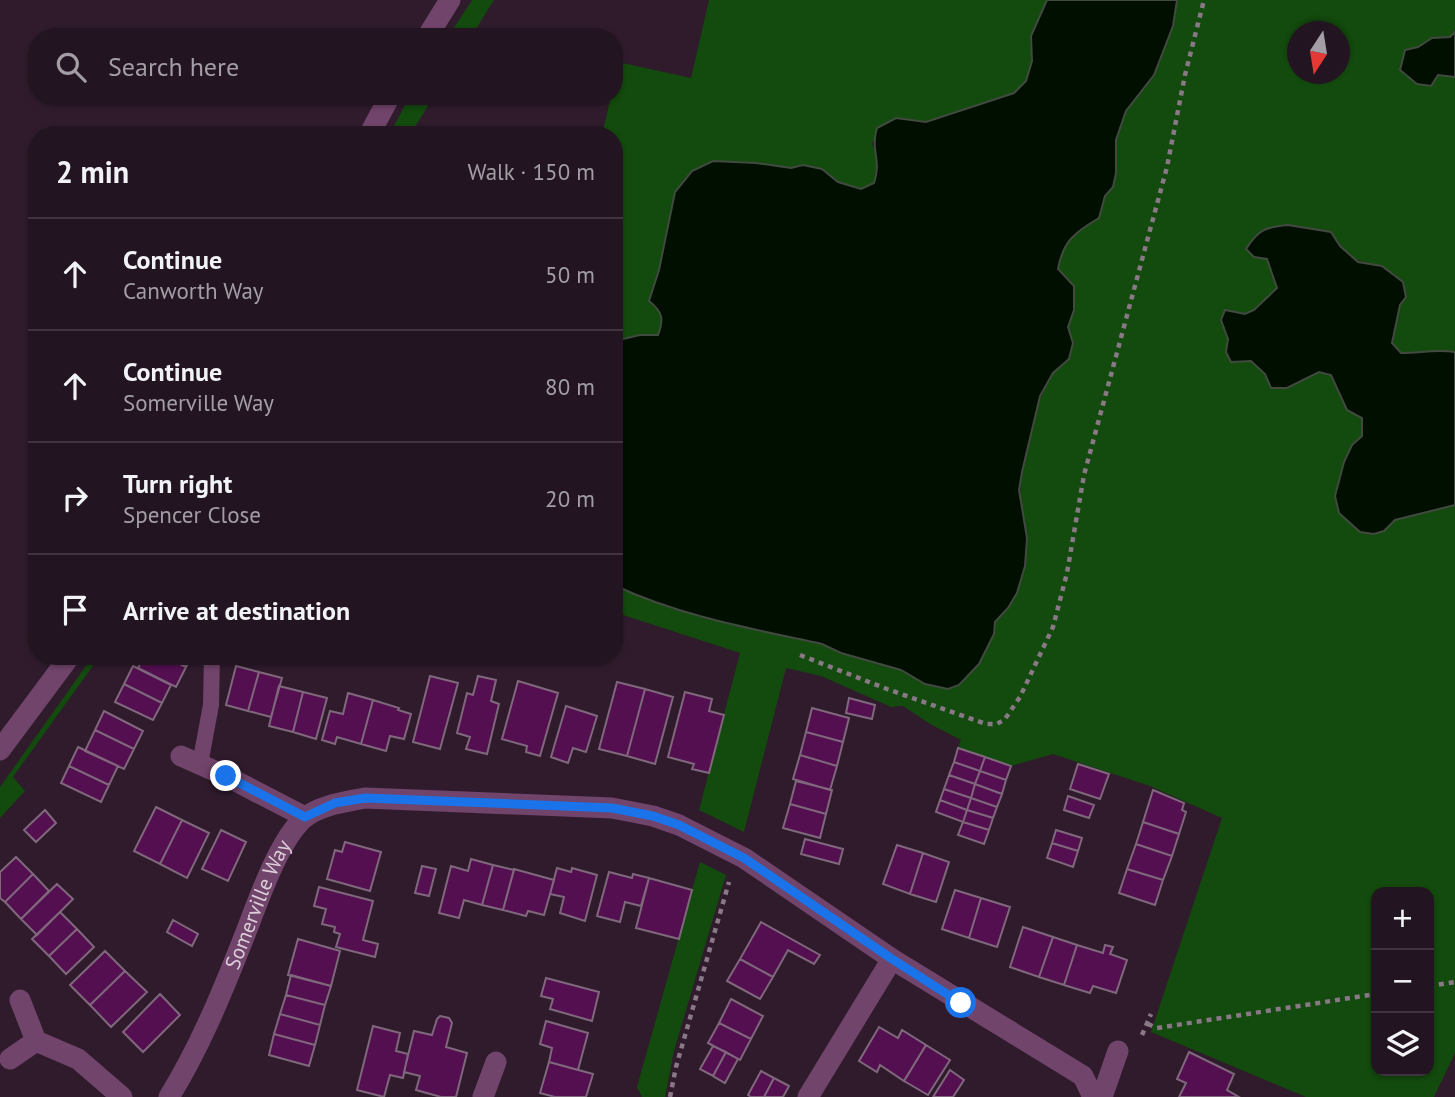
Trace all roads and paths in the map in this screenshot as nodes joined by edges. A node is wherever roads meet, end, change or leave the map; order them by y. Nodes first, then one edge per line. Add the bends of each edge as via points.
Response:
1 (450, 0) edge
2 (1204, 0) edge
3 (433, 28) edge
4 (385, 105) edge
5 (374, 126) edge
6 (800, 654) dead end
7 (63, 665) edge
8 (212, 665) edge
9 (0, 750) edge
10 (190, 760) joint
11 (305, 817) junction
12 (737, 855) junction
13 (892, 959) junction
14 (1455, 982) edge
15 (1434, 985) edge
16 (1371, 995) edge
17 (20, 1000) dead end
18 (1148, 1024) dead end
19 (36, 1041) junction
20 (1118, 1051) dead end
21 (10, 1059) dead end
22 (496, 1062) dead end
23 (122, 1097) edge
24 (169, 1097) edge
25 (483, 1097) edge
26 (670, 1097) edge
27 (808, 1097) edge
28 (1093, 1097) edge
29 (1102, 1097) edge

1 - 3 street
2 - 6 path via 1167,167 1084,475 1053,627 1020,697 1005,719 986,724
4 - 5 street
7 - 9 street
8 - 10 lane via 211,705
10 - 11 street
11 - 12 street, Somerville Way via 335,803 365,798 612,808 679,825
11 - 24 street, Somerville Way via 272,869 204,1032
12 - 13 street, Somerville Way
12 - 26 path
13 - 27 street
13 - 28 street, Somerville Way via 1083,1076
14 - 15 path
16 - 18 path via 1157,1028
17 - 19 street
19 - 21 street
19 - 23 street via 78,1059
20 - 29 street
22 - 25 street

